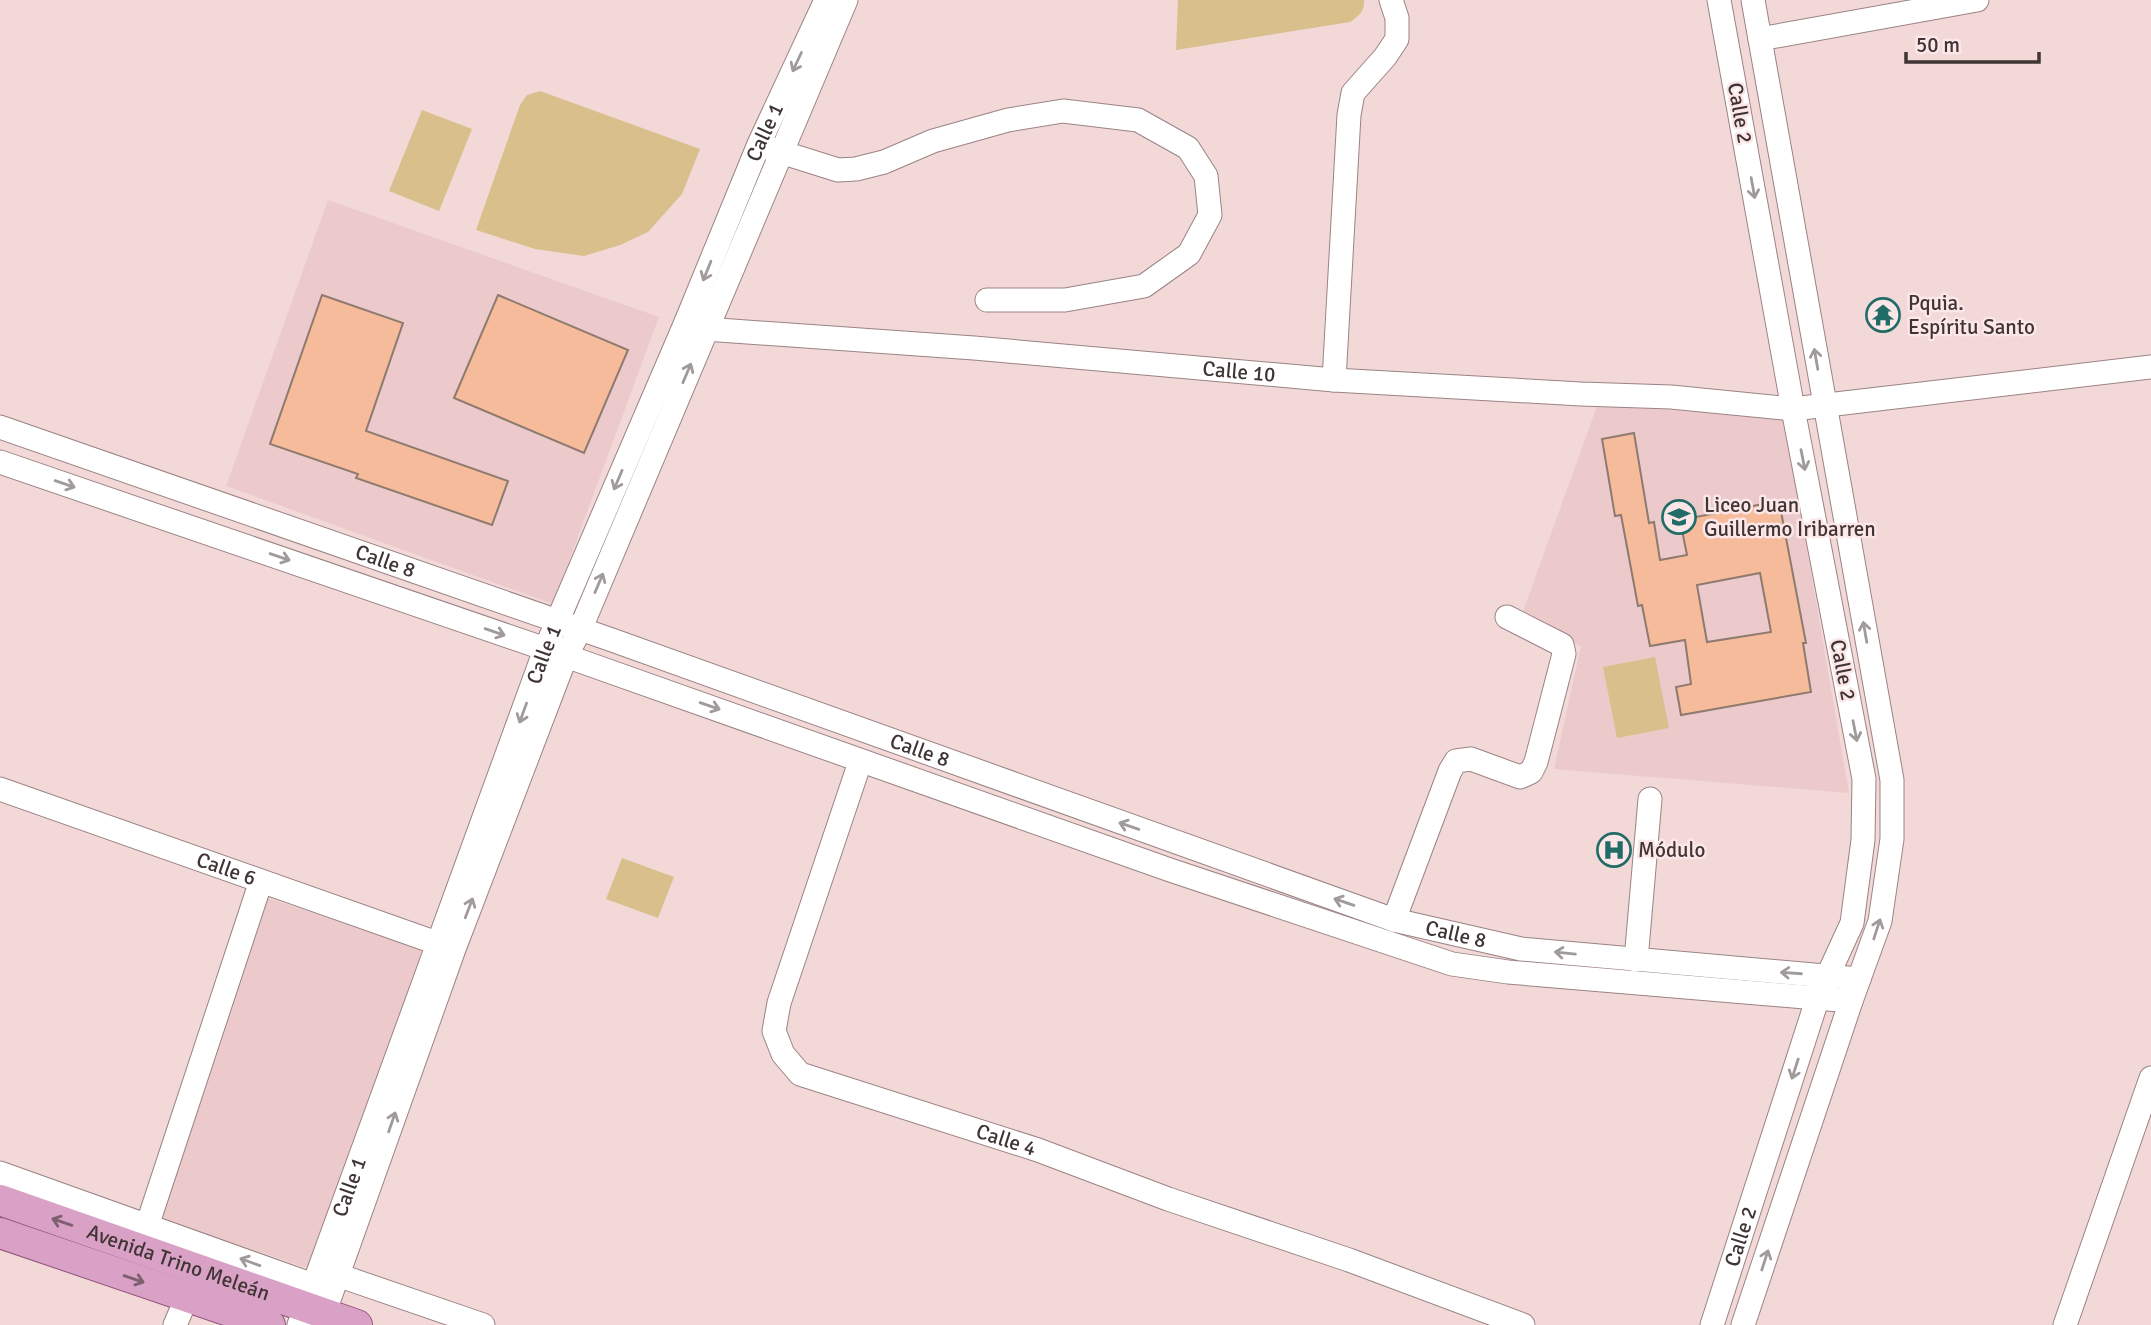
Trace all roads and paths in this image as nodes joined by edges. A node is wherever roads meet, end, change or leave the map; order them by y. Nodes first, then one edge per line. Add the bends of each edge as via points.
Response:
1 (826, 0) edge
2 (846, 0) edge
3 (1391, 0) edge
4 (1720, 0) edge
5 (1753, 0) edge
6 (1977, 0) edge
7 (1760, 39) junction
8 (769, 148) junction
9 (987, 300) dead end
10 (696, 326) junction
11 (2151, 367) edge
12 (1334, 380) junction
13 (1824, 406) junction
14 (1793, 409) junction
15 (0, 428) edge
16 (0, 461) edge
17 (1507, 617) dead end
18 (557, 621) junction
19 (580, 630) junction
20 (556, 653) junction
21 (860, 762) junction
22 (0, 789) edge
23 (1650, 799) dead end
24 (261, 881) junction
25 (1394, 920) junction
26 (445, 946) junction
27 (1636, 960) junction
28 (1829, 975) junction
29 (1859, 979) junction
30 (1818, 997) junction
31 (1851, 1001) junction
32 (2151, 1078) edge
33 (0, 1173) edge
34 (0, 1200) edge
35 (147, 1226) junction
36 (0, 1233) edge
37 (187, 1297) junction
38 (319, 1299) edge
39 (175, 1325) edge
40 (270, 1325) edge
41 (357, 1325) edge
42 (483, 1325) edge
43 (1523, 1325) edge
44 (1712, 1325) edge
45 (1744, 1325) edge
46 (2065, 1325) edge

1 -> 8 street, Calle 1
2 - 8 street, Calle 1
3 - 12 street via 1397,39 1353,93 1349,115
4 -> 14 street, Calle 2
5 - 7 street, Calle 2
6 - 7 street
13 -> 7 street, Calle 2
8 - 9 street via 838,170 856,169 933,141 1008,120 1063,111 1138,120 1188,148 1206,176 1210,215 1189,254 1144,286 1065,300
8 - 10 street, Calle 1
10 - 12 street, Calle 10
10 -> 18 street, Calle 1
19 -> 10 street, Calle 1
11 - 13 street, Calle 10
12 - 14 street, Calle 10 via 1671,397
13 - 14 street, Calle 10
29 -> 13 street, Calle 2 via 1880,921 1892,839 1892,780
14 -> 28 street, Calle 2 via 1864,779 1863,839 1852,923
15 - 18 street, Calle 8
16 -> 20 street, Calle 8
17 - 25 street via 1556,640 1564,654 1536,762 1531,772 1520,777 1471,759 1456,761
18 - 19 street, Calle 8
18 - 20 street, Calle 1
19 - 20 street, Calle 1
25 -> 19 street, Calle 8
20 -> 21 street, Calle 8
20 - 26 street, Calle 1 via 493,798
21 - 30 street, Calle 8 via 1452,964
21 - 43 street, Calle 4 via 779,1003 774,1031 783,1054 800,1074 1038,1150
22 - 24 street, Calle 6
23 - 27 street
24 - 26 street, Calle 6
24 - 35 street
27 -> 25 street, Calle 8 via 1521,949
26 - 38 street, Calle 1
28 -> 27 street, Calle 8
28 - 29 street, Calle 8
28 - 30 street, Calle 2
29 - 31 street, Calle 2
30 - 31 street, Calle 8
30 -> 44 street, Calle 2
45 -> 31 street, Calle 2
32 - 46 street
33 - 35 street
38 -> 34 main road, Avenida Trino Meleán
38 -> 35 street
36 -> 37 main road, Avenida Trino Meleán
37 - 39 street
37 - 40 main road, Avenida Trino Meleán
38 - 41 main road, Avenida Trino Meleán
38 - 42 street

